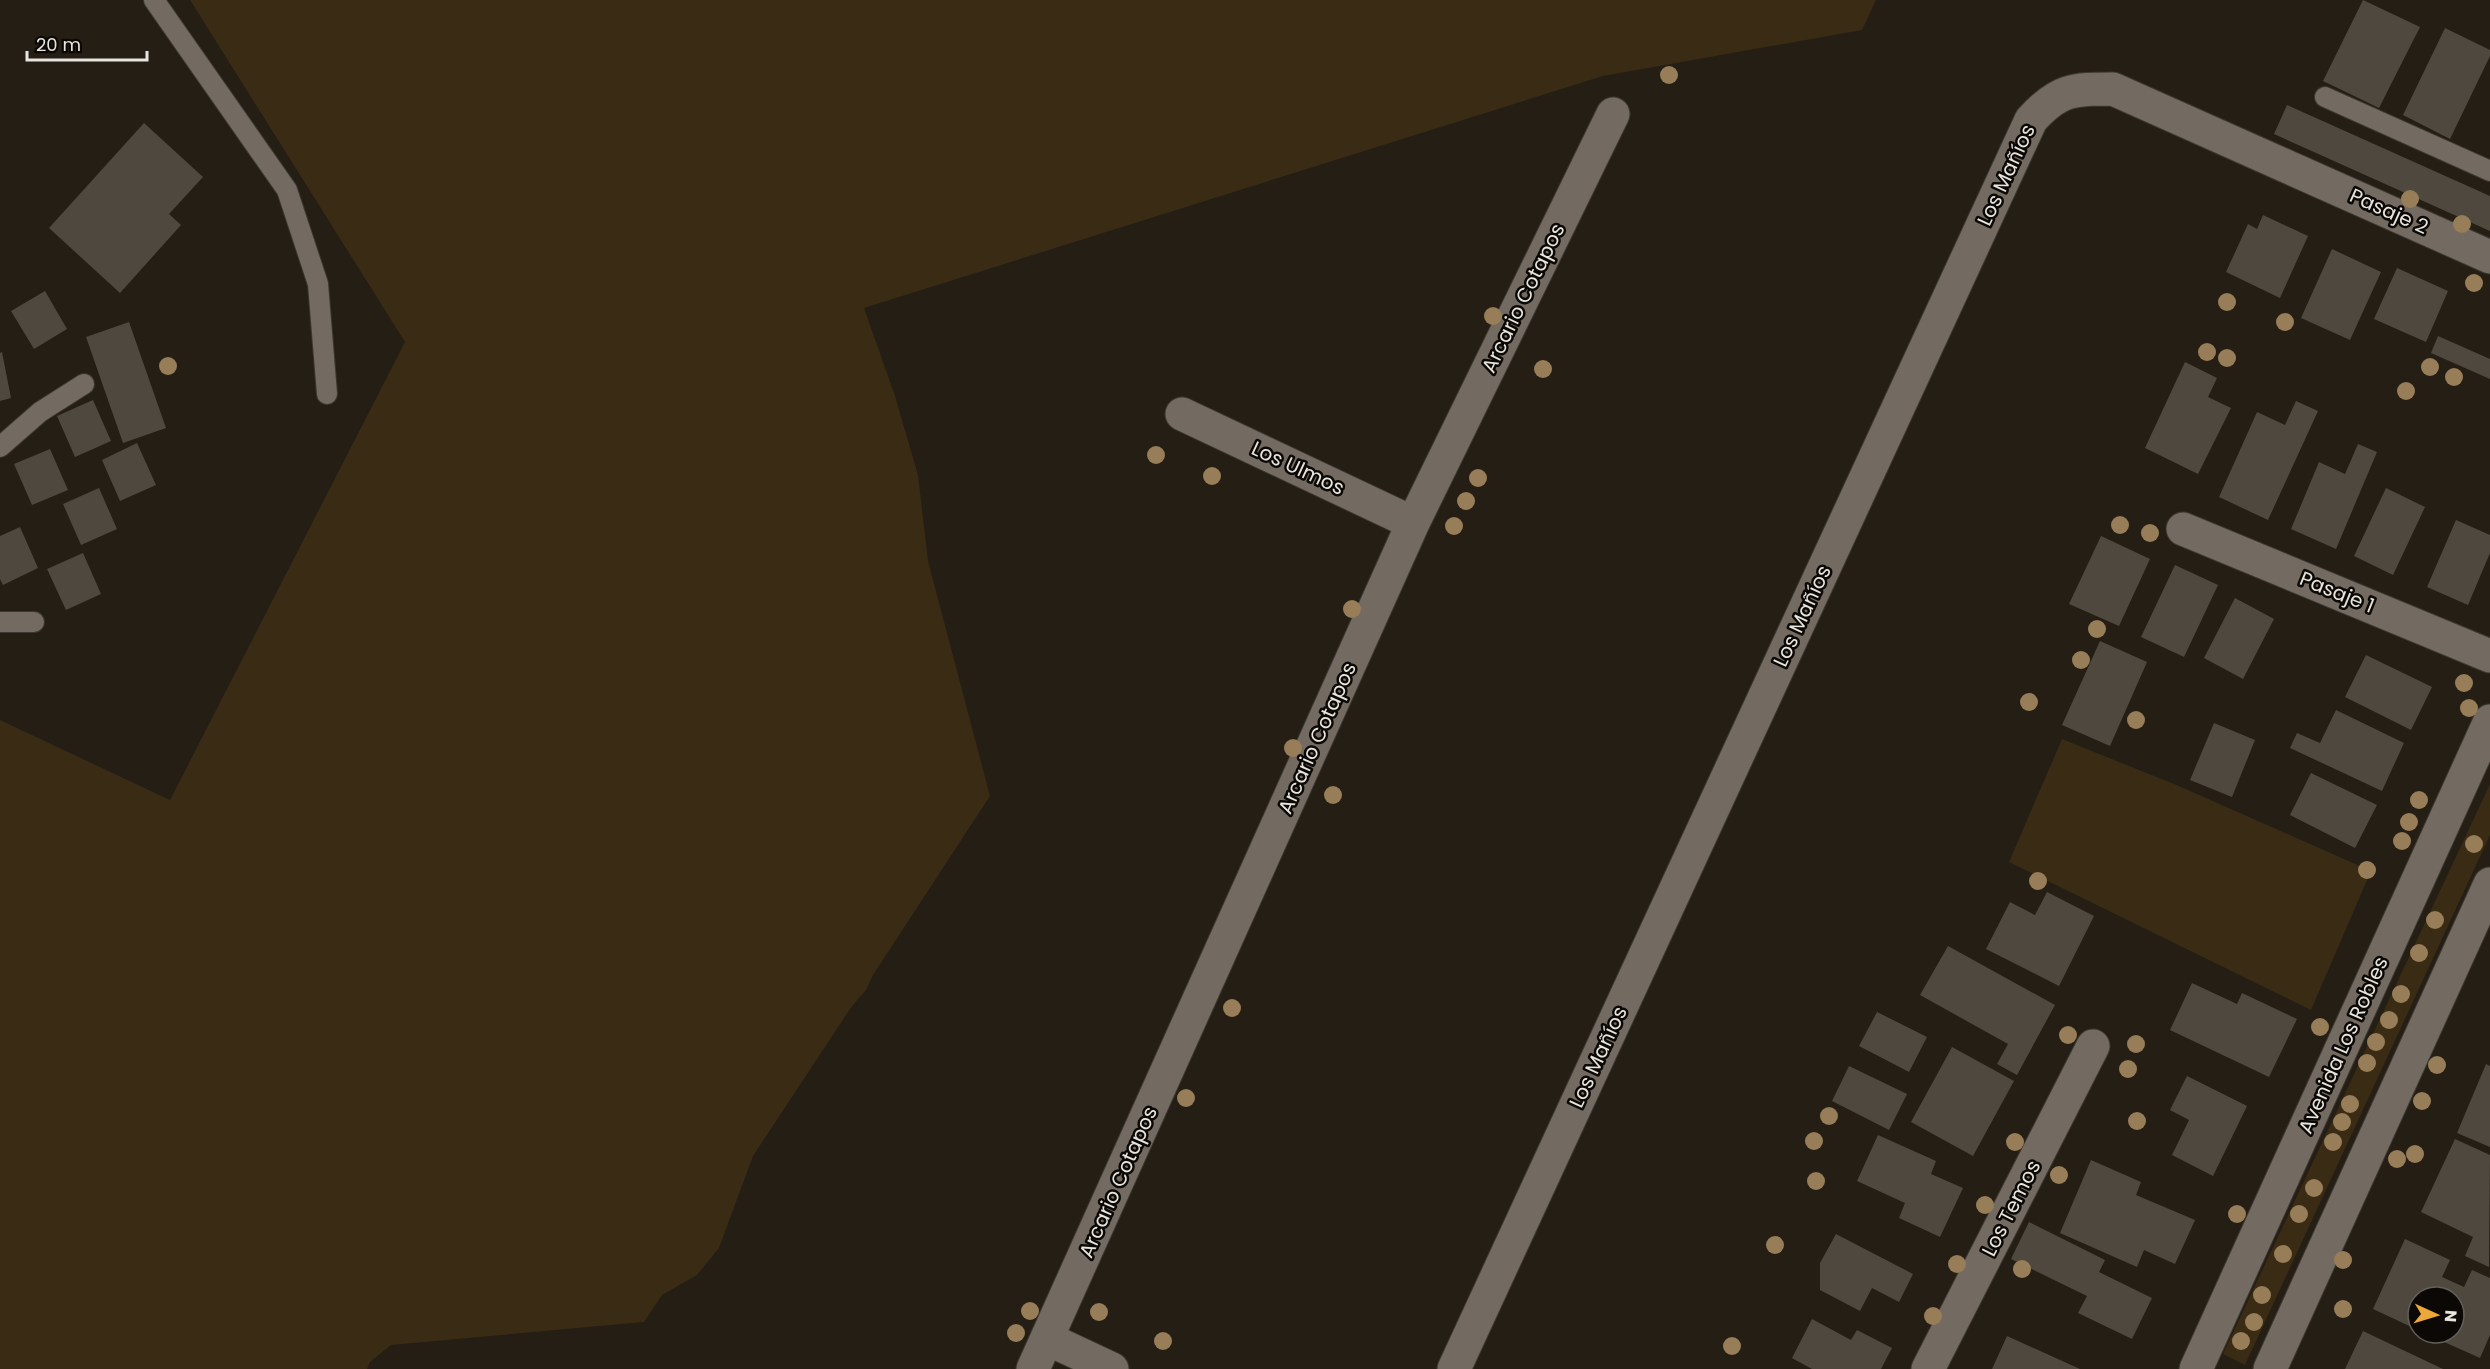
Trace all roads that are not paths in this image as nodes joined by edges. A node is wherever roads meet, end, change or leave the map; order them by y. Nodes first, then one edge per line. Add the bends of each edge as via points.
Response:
1 (154, 0) edge
2 (2325, 97) dead end
3 (1614, 114) dead end
4 (2287, 166) joint
5 (2490, 171) edge
6 (2490, 257) edge
7 (84, 384) dead end
8 (327, 394) dead end
9 (1182, 414) dead end
10 (0, 447) edge
11 (1413, 523) junction
12 (2183, 529) dead end
13 (0, 622) edge
14 (34, 622) dead end
15 (2490, 656) edge
16 (2490, 721) edge
17 (2490, 884) edge
18 (2093, 1046) dead end
19 (1048, 1339) junction
20 (1033, 1369) edge
21 (1112, 1369) edge
22 (1454, 1369) edge
23 (1928, 1369) edge
24 (2196, 1369) edge
25 (2270, 1369) edge

1 - 8 lane via 286,190 318,284
2 - 5 lane
3 - 11 street, Arcario Cotapos
4 - 6 street, Pasaje 2
4 - 22 street, Los Mañíos via 2113,89 2065,92 2031,120
7 - 10 lane via 40,412
9 - 11 street, Los Ulmos
11 - 19 street, Arcario Cotapos
12 - 15 street, Pasaje 1
13 - 14 lane
16 - 24 street, Avenida Los Robles
17 - 25 street
18 - 23 street, Los Temos
19 - 20 street, Arcario Cotapos
19 - 21 street

